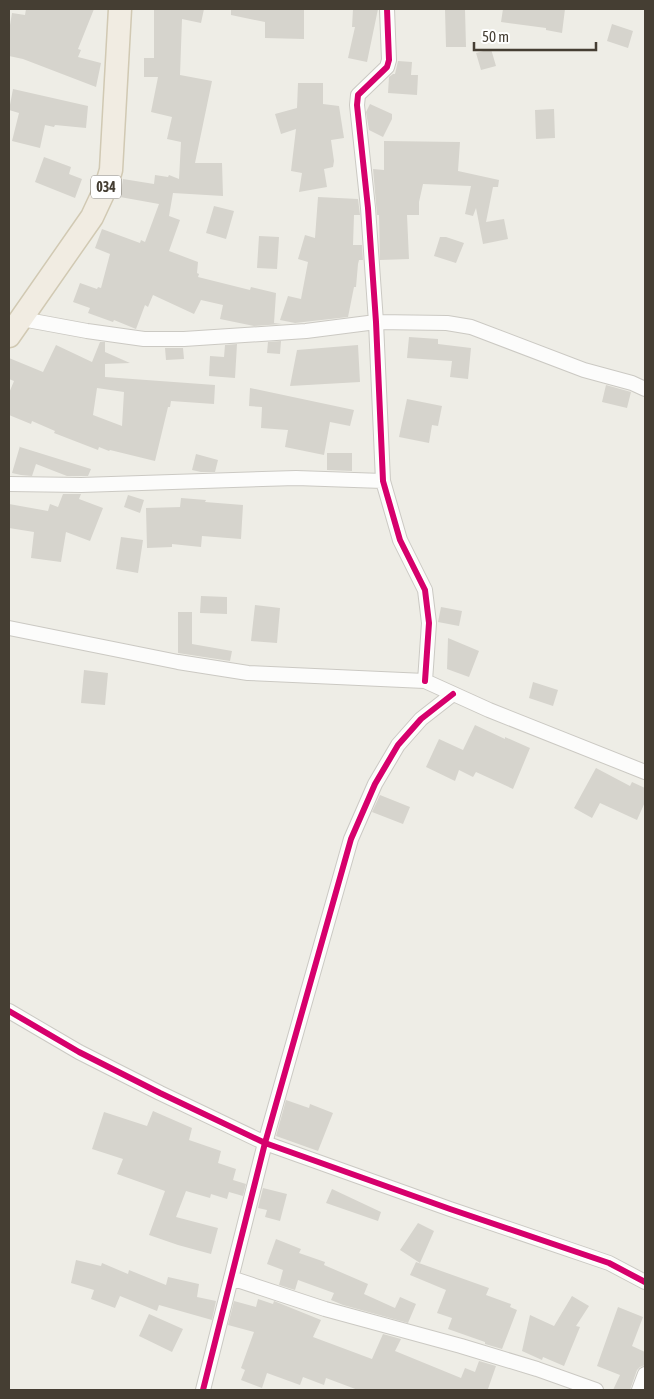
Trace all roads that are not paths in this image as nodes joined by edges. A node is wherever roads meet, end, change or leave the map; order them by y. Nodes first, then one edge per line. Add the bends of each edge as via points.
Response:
1 (120, 9) edge
2 (387, 9) edge
3 (376, 322) junction
4 (15, 328) edge
5 (645, 390) edge
6 (383, 481) junction
7 (9, 484) edge
8 (9, 628) edge
9 (425, 681) junction
10 (453, 694) junction
11 (645, 772) edge
12 (9, 1011) edge
13 (265, 1143) junction
14 (230, 1278) junction
15 (645, 1282) edge
16 (645, 1374) edge
17 (203, 1390) edge
18 (596, 1390) edge
19 (639, 1390) edge

1 - 4 main road, 034 via 111,170 106,188 92,217
2 - 3 street via 387,67 358,95 357,105
3 - 4 street via 306,331 184,339 144,339
3 - 5 street via 447,323 471,327
3 - 6 street
6 - 7 street via 296,478 81,485
6 - 9 street via 400,540 425,590 430,623
8 - 9 street via 248,673
9 - 10 street
10 - 11 street
10 - 13 street via 421,719 398,745 375,784 351,839
12 - 13 street via 79,1052
13 - 14 street
13 - 15 street via 609,1263
14 - 17 street
14 - 18 street via 325,1309 537,1369
16 - 19 street

